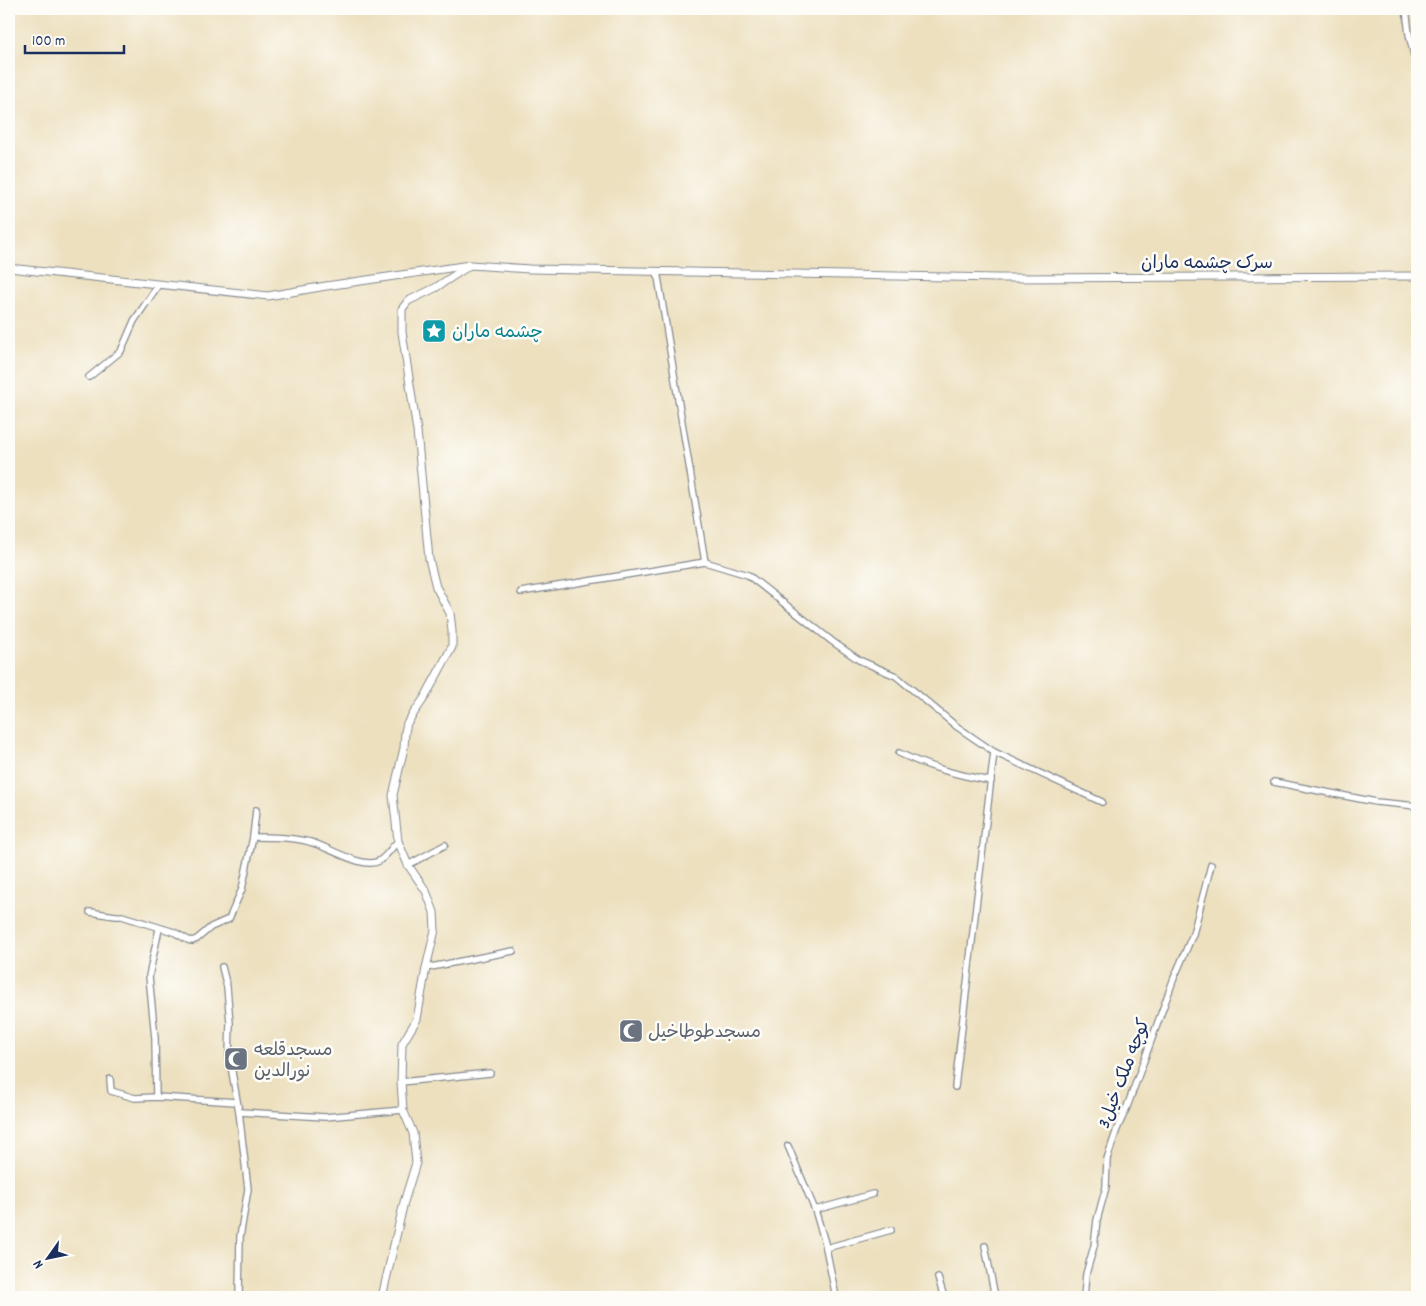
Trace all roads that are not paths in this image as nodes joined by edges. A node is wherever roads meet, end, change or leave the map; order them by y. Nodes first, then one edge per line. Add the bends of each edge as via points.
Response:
1 (1406, 9) edge
2 (9, 17) edge
3 (9, 52) edge
4 (1417, 68) edge
5 (470, 265) junction
6 (9, 268) edge
7 (657, 270) junction
8 (1417, 276) edge
9 (159, 284) junction
10 (90, 377) dead end
11 (705, 562) junction
12 (521, 592) dead end
13 (994, 752) junction
14 (899, 753) dead end
15 (991, 781) junction
16 (1274, 782) dead end
17 (1102, 802) dead end
18 (1417, 806) edge
19 (256, 810) dead end
20 (253, 837) junction
21 (398, 841) junction
22 (446, 845) dead end
23 (1211, 865) dead end
24 (408, 866) junction
25 (90, 912) dead end
26 (159, 929) junction
27 (514, 951) dead end
28 (222, 967) dead end
29 (426, 968) junction
30 (490, 1073) dead end
31 (110, 1079) dead end
32 (401, 1082) junction
33 (955, 1087) dead end
34 (156, 1097) junction
35 (236, 1102) junction
36 (403, 1110) junction
37 (239, 1112) junction
38 (788, 1146) dead end
39 (874, 1194) dead end
40 (815, 1210) junction
41 (891, 1230) dead end
42 (985, 1246) dead end
43 (826, 1248) junction
44 (938, 1278) dead end
45 (239, 1297) edge
46 (382, 1297) edge
47 (836, 1297) edge
48 (944, 1297) edge
49 (995, 1297) edge
50 (1084, 1297) edge

1 - 4 street
2 - 3 street
5 - 7 street, سرک چشمه ماران
5 - 9 street, سرک چشمه ماران via 268,296
5 - 21 street via 408,302 402,309 429,559 436,587 450,613 452,647 404,732 404,748 393,795
6 - 9 street, سرک چشمه ماران
7 - 8 street, سرک چشمه ماران via 998,278
7 - 11 street
9 - 10 street via 134,321 121,351
11 - 12 street
11 - 13 street via 748,575 833,642 859,660 896,676 956,726
13 - 15 street
13 - 17 street
14 - 15 street via 954,774
15 - 33 street
16 - 18 street via 1376,802
19 - 20 street
20 - 21 street via 281,836 312,842 368,863 379,861
20 - 26 street via 242,889 229,919 192,941
21 - 24 street
22 - 24 street
23 - 50 street, کوچه ملک خیل3 via 1193,934 1107,1159 1106,1187 1086,1274
24 - 29 street via 426,891 434,912 435,930
25 - 26 street via 122,916
26 - 34 street via 149,976
27 - 29 street
28 - 35 street via 227,987 229,1055
29 - 32 street via 417,1019 402,1044
30 - 32 street
31 - 34 street via 110,1091 135,1098
32 - 36 street
34 - 35 street
35 - 37 street
36 - 37 street via 325,1117
36 - 46 street via 413,1133 416,1163
37 - 45 street via 248,1189 240,1236
38 - 40 street
39 - 40 street
40 - 43 street
41 - 43 street
42 - 49 street
43 - 47 street
44 - 48 street

